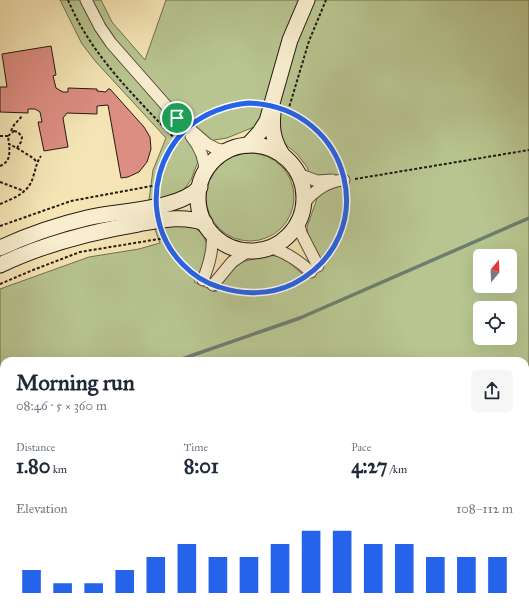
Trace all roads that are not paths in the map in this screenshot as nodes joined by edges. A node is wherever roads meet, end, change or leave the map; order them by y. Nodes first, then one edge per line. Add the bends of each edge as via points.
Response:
1 (86, 0) edge
2 (307, 0) edge
3 (274, 102) junction
4 (187, 128) junction
5 (248, 145) junction
6 (227, 151) junction
7 (284, 157) junction
8 (298, 174) junction
9 (202, 180) junction
10 (304, 203) junction
11 (158, 213) junction
12 (298, 221) junction
13 (209, 228) junction
14 (269, 247) junction
15 (0, 248) edge
16 (250, 250) junction
17 (0, 265) edge
18 (203, 280) road end
19 (213, 285) road end

1 - 4 street via 111,43
2 - 3 street via 290,40
3 - 5 street via 264,126
3 - 7 street via 273,134
4 - 6 street via 207,144
4 - 9 street via 202,152 205,163
5 - 6 street
5 - 7 street via 266,147
6 - 9 street via 213,161
7 - 8 street
8 - 10 street
8 - 10 street via 318,181 344,180 322,187
9 - 11 street via 186,198
9 - 13 street via 199,206
10 - 12 street
11 - 13 street via 187,218
11 - 15 street via 101,215 39,232
11 - 17 street via 58,241
12 - 14 street via 286,238
12 - 14 street via 315,269
13 - 16 street via 221,241
13 - 18 street via 213,241
14 - 16 street
16 - 19 street via 232,262

